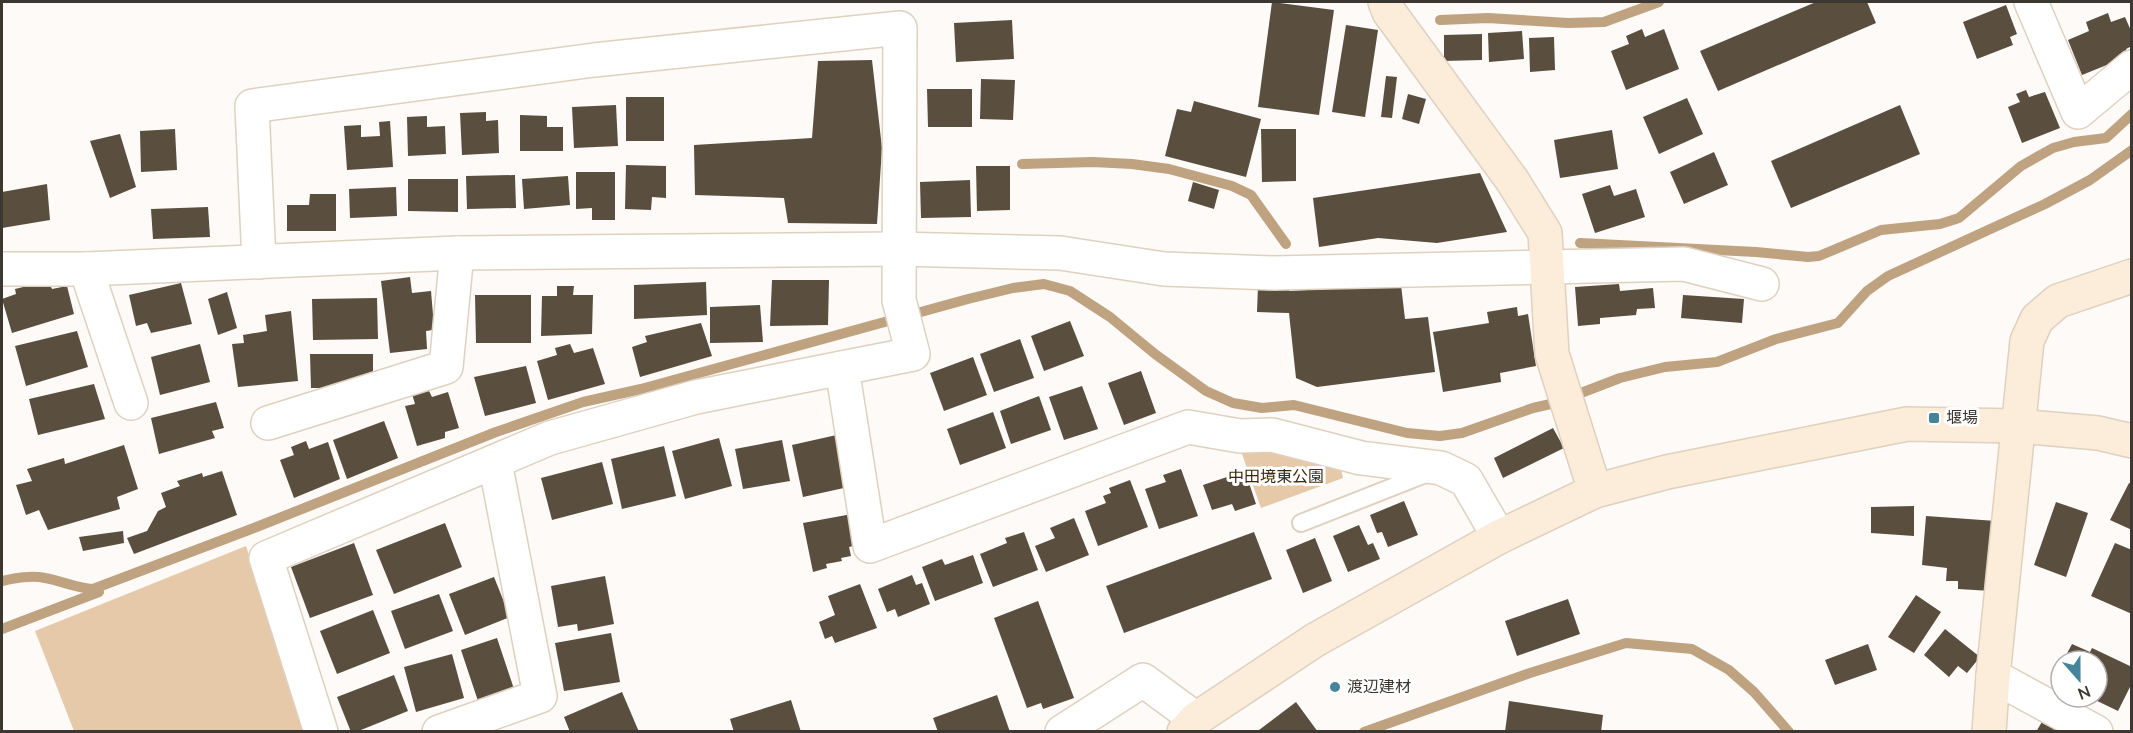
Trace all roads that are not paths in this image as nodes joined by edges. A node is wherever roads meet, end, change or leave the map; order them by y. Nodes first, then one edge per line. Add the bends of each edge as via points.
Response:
1 (1385, 2) edge
2 (2031, 2) edge
3 (2132, 68) edge
4 (898, 249) junction
5 (457, 253) junction
6 (259, 262) junction
7 (1548, 267) junction
8 (2, 269) edge
9 (86, 269) junction
10 (2132, 276) edge
11 (1762, 284) dead end
12 (842, 368) junction
13 (131, 403) dead end
14 (268, 423) dead end
15 (2018, 426) junction
16 (2132, 441) edge
17 (495, 462) junction
18 (1441, 468) junction
19 (1594, 491) junction
20 (1301, 523) dead end
21 (1499, 537) junction
22 (1993, 676) junction
23 (1190, 725) edge
24 (321, 732) edge
25 (439, 732) edge
26 (1062, 732) edge
27 (1989, 732) edge
28 (2096, 732) edge

1 - 7 street via 1512,180 1545,233
2 - 3 street via 2078,112
4 - 5 street
4 - 6 street via 900,28 594,60 252,106
4 - 7 street via 1060,253 1164,269 1274,273
4 - 12 street via 899,300 914,354
5 - 6 street
5 - 14 street via 446,367
6 - 9 street
7 - 11 street via 1684,264
7 - 19 street via 1552,354
8 - 9 street
9 - 13 street
10 - 15 street via 2058,302 2037,319 2027,341
12 - 17 street via 696,397 550,438
12 - 18 street via 870,546 1188,427 1240,436 1272,435 1361,458
15 - 16 street via 2098,433
15 - 19 street via 1907,424 1667,472
15 - 22 street
17 - 24 street via 266,558
17 - 25 street via 540,696
18 - 20 lane
18 - 21 street via 1466,480
19 - 21 street
21 - 23 street via 1315,640
22 - 27 street
22 - 28 street
23 - 26 street via 1143,680

